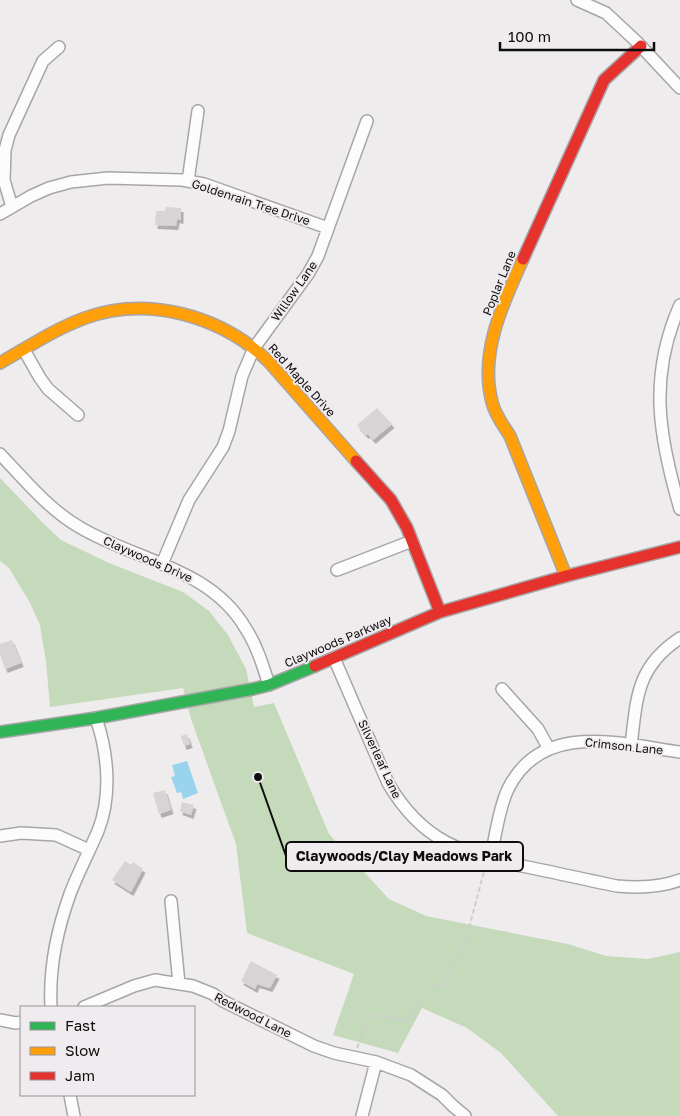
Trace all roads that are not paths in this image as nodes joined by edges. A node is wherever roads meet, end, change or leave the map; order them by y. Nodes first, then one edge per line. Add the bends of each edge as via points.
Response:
1 (577, 0) edge
2 (641, 46) junction
3 (59, 47) dead end
4 (680, 88) edge
5 (198, 111) dead end
6 (367, 121) dead end
7 (188, 181) junction
8 (12, 207) junction
9 (0, 214) edge
10 (328, 228) junction
11 (680, 305) edge
12 (254, 348) junction
13 (24, 350) junction
14 (0, 363) edge
15 (78, 414) dead end
16 (0, 454) edge
17 (680, 509) edge
18 (412, 541) junction
19 (680, 547) edge
20 (162, 564) junction
21 (337, 570) dead end
22 (566, 576) junction
23 (440, 612) junction
24 (680, 638) edge
25 (334, 658) junction
26 (269, 685) junction
27 (502, 689) dead end
28 (96, 718) junction
29 (0, 732) edge
30 (631, 745) junction
31 (549, 749) junction
32 (680, 752) edge
33 (0, 836) edge
34 (89, 850) junction
35 (490, 859) junction
36 (680, 880) edge
37 (171, 901) dead end
38 (179, 984) junction
39 (51, 1006) edge
40 (87, 1006) edge
41 (0, 1020) edge
42 (20, 1022) edge
43 (376, 1062) junction
44 (70, 1096) edge
45 (74, 1116) edge
46 (362, 1116) edge
47 (465, 1116) edge

1 - 2 street via 606,13
2 - 4 street
2 - 22 street, Poplar Lane via 604,80 503,303 489,354 492,402 510,436
3 - 8 street via 43,61 9,135 4,180
5 - 7 street
6 - 10 street, Willow Lane
7 - 8 street, Goldenrain Tree Drive via 81,180 49,188
7 - 10 street, Goldenrain Tree Drive
8 - 9 street, Goldenrain Tree Drive
10 - 12 street, Willow Lane via 308,274
11 - 17 street via 662,362 660,416 669,472
12 - 13 street, Red Maple Drive via 218,326 198,319 131,309 95,314
12 - 18 street, Red Maple Drive via 391,500
12 - 20 street, Willow Lane via 242,376 223,446 190,500
13 - 14 street, Red Maple Drive
13 - 15 street via 48,389
16 - 20 street, Claywoods Drive via 68,521
18 - 21 street
18 - 23 street, Red Maple Drive
19 - 22 street, Claywoods Parkway
20 - 26 street, Claywoods Drive via 209,588 236,613 254,642
22 - 23 street, Claywoods Parkway
23 - 25 street, Claywoods Parkway
24 - 30 street via 658,655 642,680
25 - 26 street, Claywoods Parkway
25 - 35 street, Silverleaf Lane via 388,783 408,813 453,847
26 - 28 street, Claywoods Parkway
27 - 31 street via 538,729
28 - 29 street, Claywoods Parkway
28 - 34 street via 107,774 104,808
30 - 31 street, Crimson Lane via 578,741
30 - 32 street, Crimson Lane
31 - 35 street, Crimson Lane via 524,767 508,789
33 - 34 street via 21,833 56,836
34 - 39 street via 60,926 53,957
35 - 36 street, Silverleaf Lane via 617,886 636,888
37 - 38 street
38 - 40 street, Redwood Lane via 156,980
38 - 43 street, Redwood Lane via 213,994 314,1046
41 - 42 street
43 - 46 street
43 - 47 street, Redwood Lane via 411,1075 442,1094
44 - 45 street

